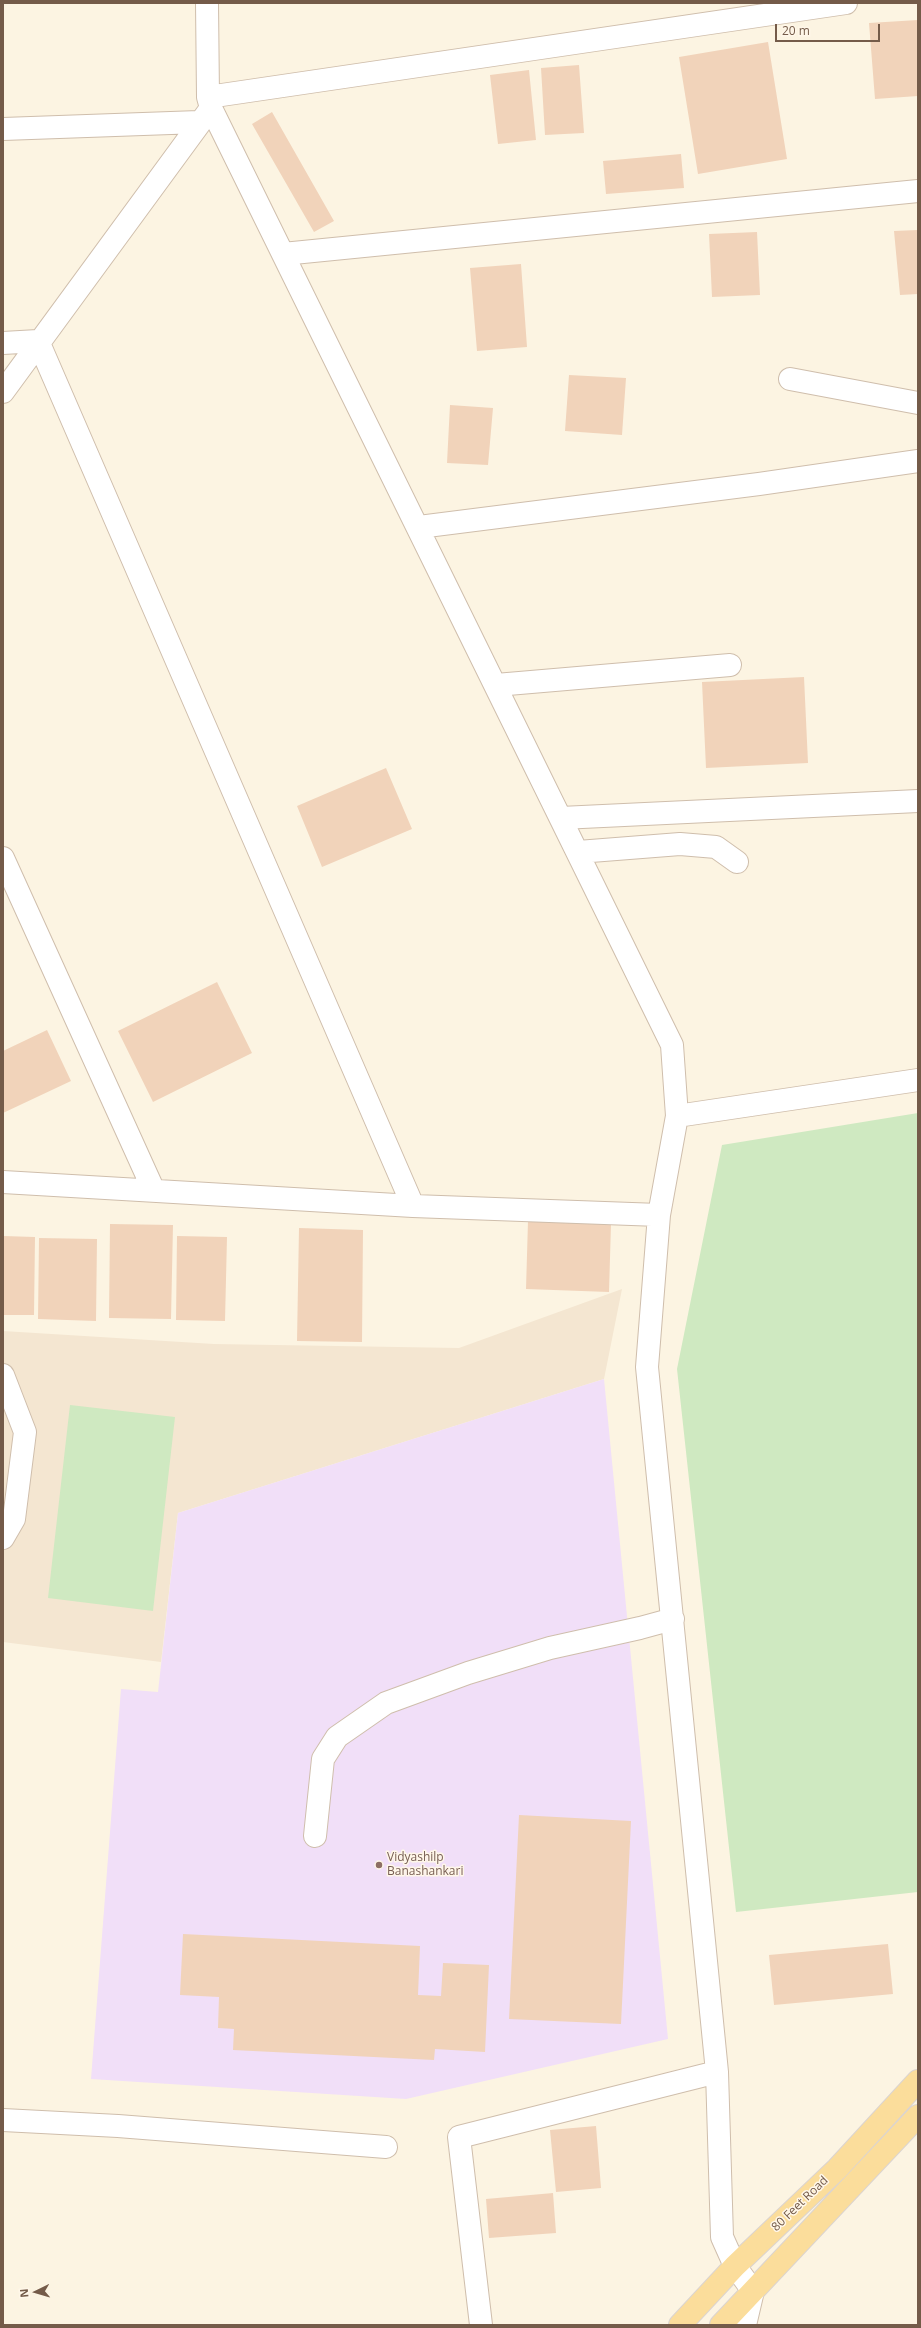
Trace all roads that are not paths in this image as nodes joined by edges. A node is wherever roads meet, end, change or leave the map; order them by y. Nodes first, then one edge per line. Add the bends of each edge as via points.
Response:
1 (207, 3) edge
2 (846, 3) edge
3 (206, 109) junction
4 (3, 128) edge
5 (918, 191) edge
6 (283, 254) junction
7 (38, 341) junction
8 (3, 343) edge
9 (790, 379) dead end
10 (3, 392) edge
11 (918, 403) edge
12 (918, 461) edge
13 (419, 527) junction
14 (730, 666) dead end
15 (496, 685) junction
16 (918, 801) edge
17 (561, 818) junction
18 (578, 852) junction
19 (3, 858) edge
20 (737, 862) dead end
21 (918, 1080) edge
22 (677, 1116) junction
23 (3, 1182) edge
24 (154, 1190) junction
25 (414, 1206) junction
26 (659, 1214) junction
27 (3, 1375) edge
28 (3, 1538) edge
29 (673, 1618) junction
30 (315, 1836) dead end
31 (717, 2072) junction
32 (918, 2081) edge
33 (918, 2116) edge
34 (3, 2120) edge
35 (386, 2147) dead end
36 (735, 2266) junction
37 (753, 2291) junction
38 (481, 2325) edge
39 (680, 2325) edge
40 (721, 2325) edge
41 (745, 2325) edge

1 - 3 street
2 - 3 street
3 - 4 street
3 - 6 street
3 - 7 street
5 - 6 street
6 - 13 street
7 - 8 street
7 - 10 street
7 - 25 street
9 - 11 street
12 - 13 street
13 - 15 street
14 - 15 street
15 - 17 street
16 - 17 street
17 - 18 street
18 - 20 street via 680,844 716,847
18 - 22 street via 672,1045
19 - 24 street
21 - 22 street
22 - 26 street
23 - 24 street
24 - 25 street
25 - 26 street
26 - 29 street via 647,1367
27 - 28 street via 25,1432 14,1519
29 - 30 street via 550,1648 468,1673 386,1703 337,1737 323,1759
29 - 31 street
31 - 36 street via 722,2237
31 - 38 street via 459,2137
32 - 36 main road, 80 Feet Road via 837,2169
33 - 37 main road, 80 Feet Road
34 - 35 street via 118,2126
36 - 37 street
36 - 39 main road, 80 Feet Road
37 - 40 main road, 80 Feet Road
37 - 41 street

